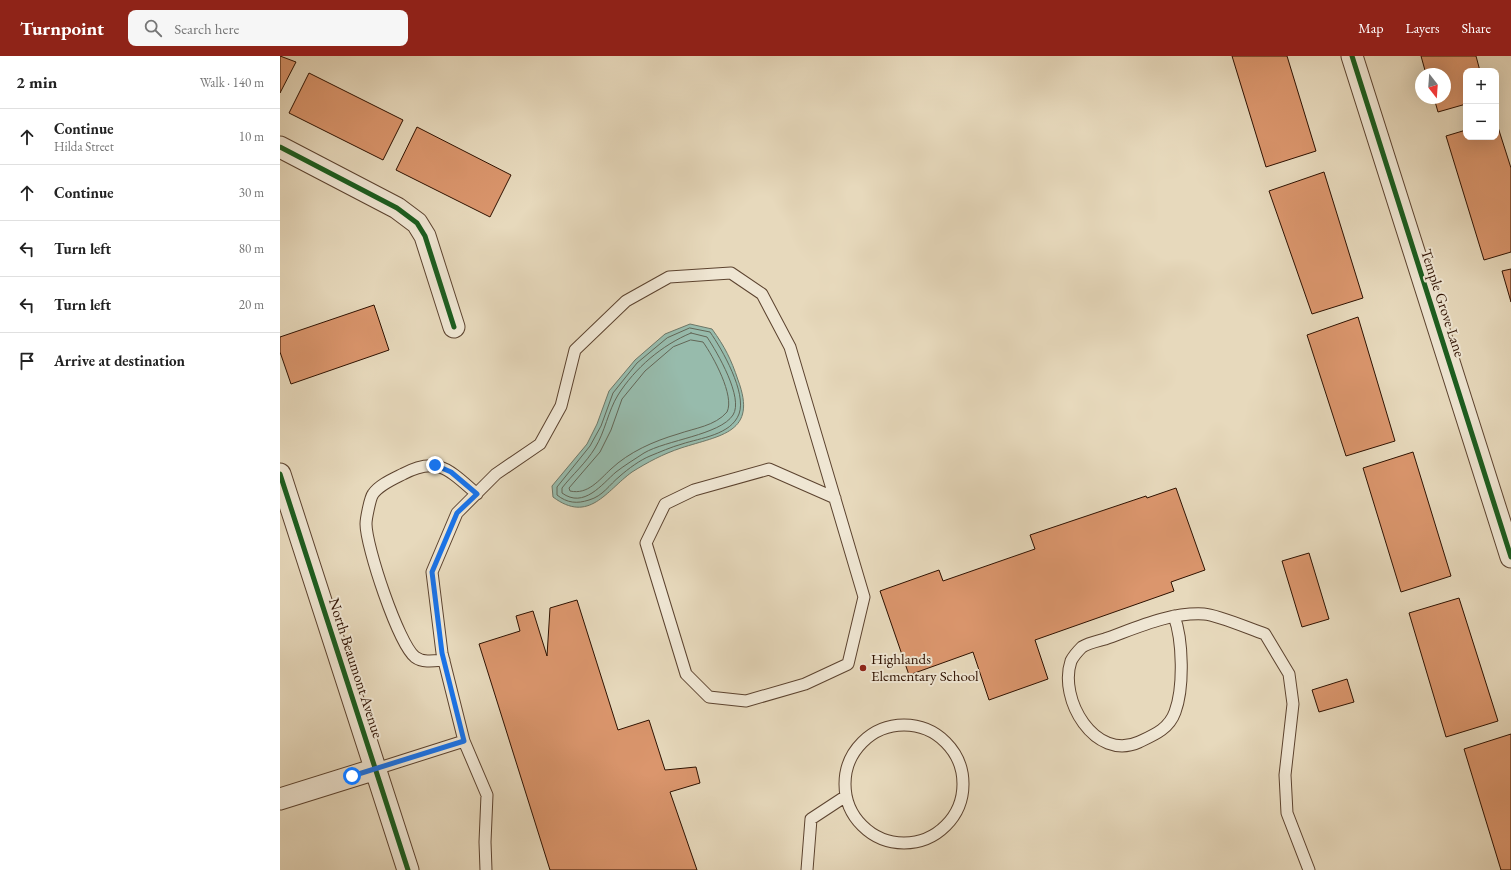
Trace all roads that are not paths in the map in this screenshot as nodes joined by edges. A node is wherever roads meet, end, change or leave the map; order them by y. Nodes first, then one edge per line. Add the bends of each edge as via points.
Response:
1 (1352, 56) edge
2 (280, 147) edge
3 (454, 327) dead end
4 (280, 474) edge
5 (477, 494) junction
6 (835, 498) junction
7 (1511, 557) edge
8 (1174, 616) junction
9 (444, 660) junction
10 (464, 741) junction
11 (376, 769) junction
12 (846, 796) junction
13 (280, 799) edge
14 (408, 870) edge
15 (486, 870) edge
16 (807, 870) edge
17 (1308, 870) edge

1 - 7 street, Temple Grove Lane
2 - 3 street via 397,208 417,223 425,236
4 - 11 street, North Beaumont Avenue
5 - 6 lane via 496,474 540,444 561,406 575,350 626,301 669,277 731,273 762,294 790,347
5 - 9 lane via 457,513 432,572
5 - 9 lane via 451,472 435,465 413,468 388,481 372,494 366,524 370,546 397,628 414,656 422,661
6 - 6 lane via 864,597 848,664 805,684 746,700 709,697 686,674 646,543 665,504 694,490 769,469
8 - 8 lane via 1083,647 1072,660 1068,678 1072,696 1078,714 1092,734 1113,746 1131,746 1162,731 1175,713 1181,665
8 - 17 lane via 1205,614 1265,634 1289,674 1293,704 1285,775 1287,813
9 - 10 lane
10 - 11 lane
10 - 15 lane via 487,795
11 - 13 street
11 - 14 street, North Beaumont Avenue
12 - 12 lane via 852,813 864,828 880,838 898,843 917,842 934,836 949,824 959,808 964,790 963,770 954,751 940,736 922,727 902,724 882,729 864,740 852,756 845,776
12 - 16 lane via 811,819

